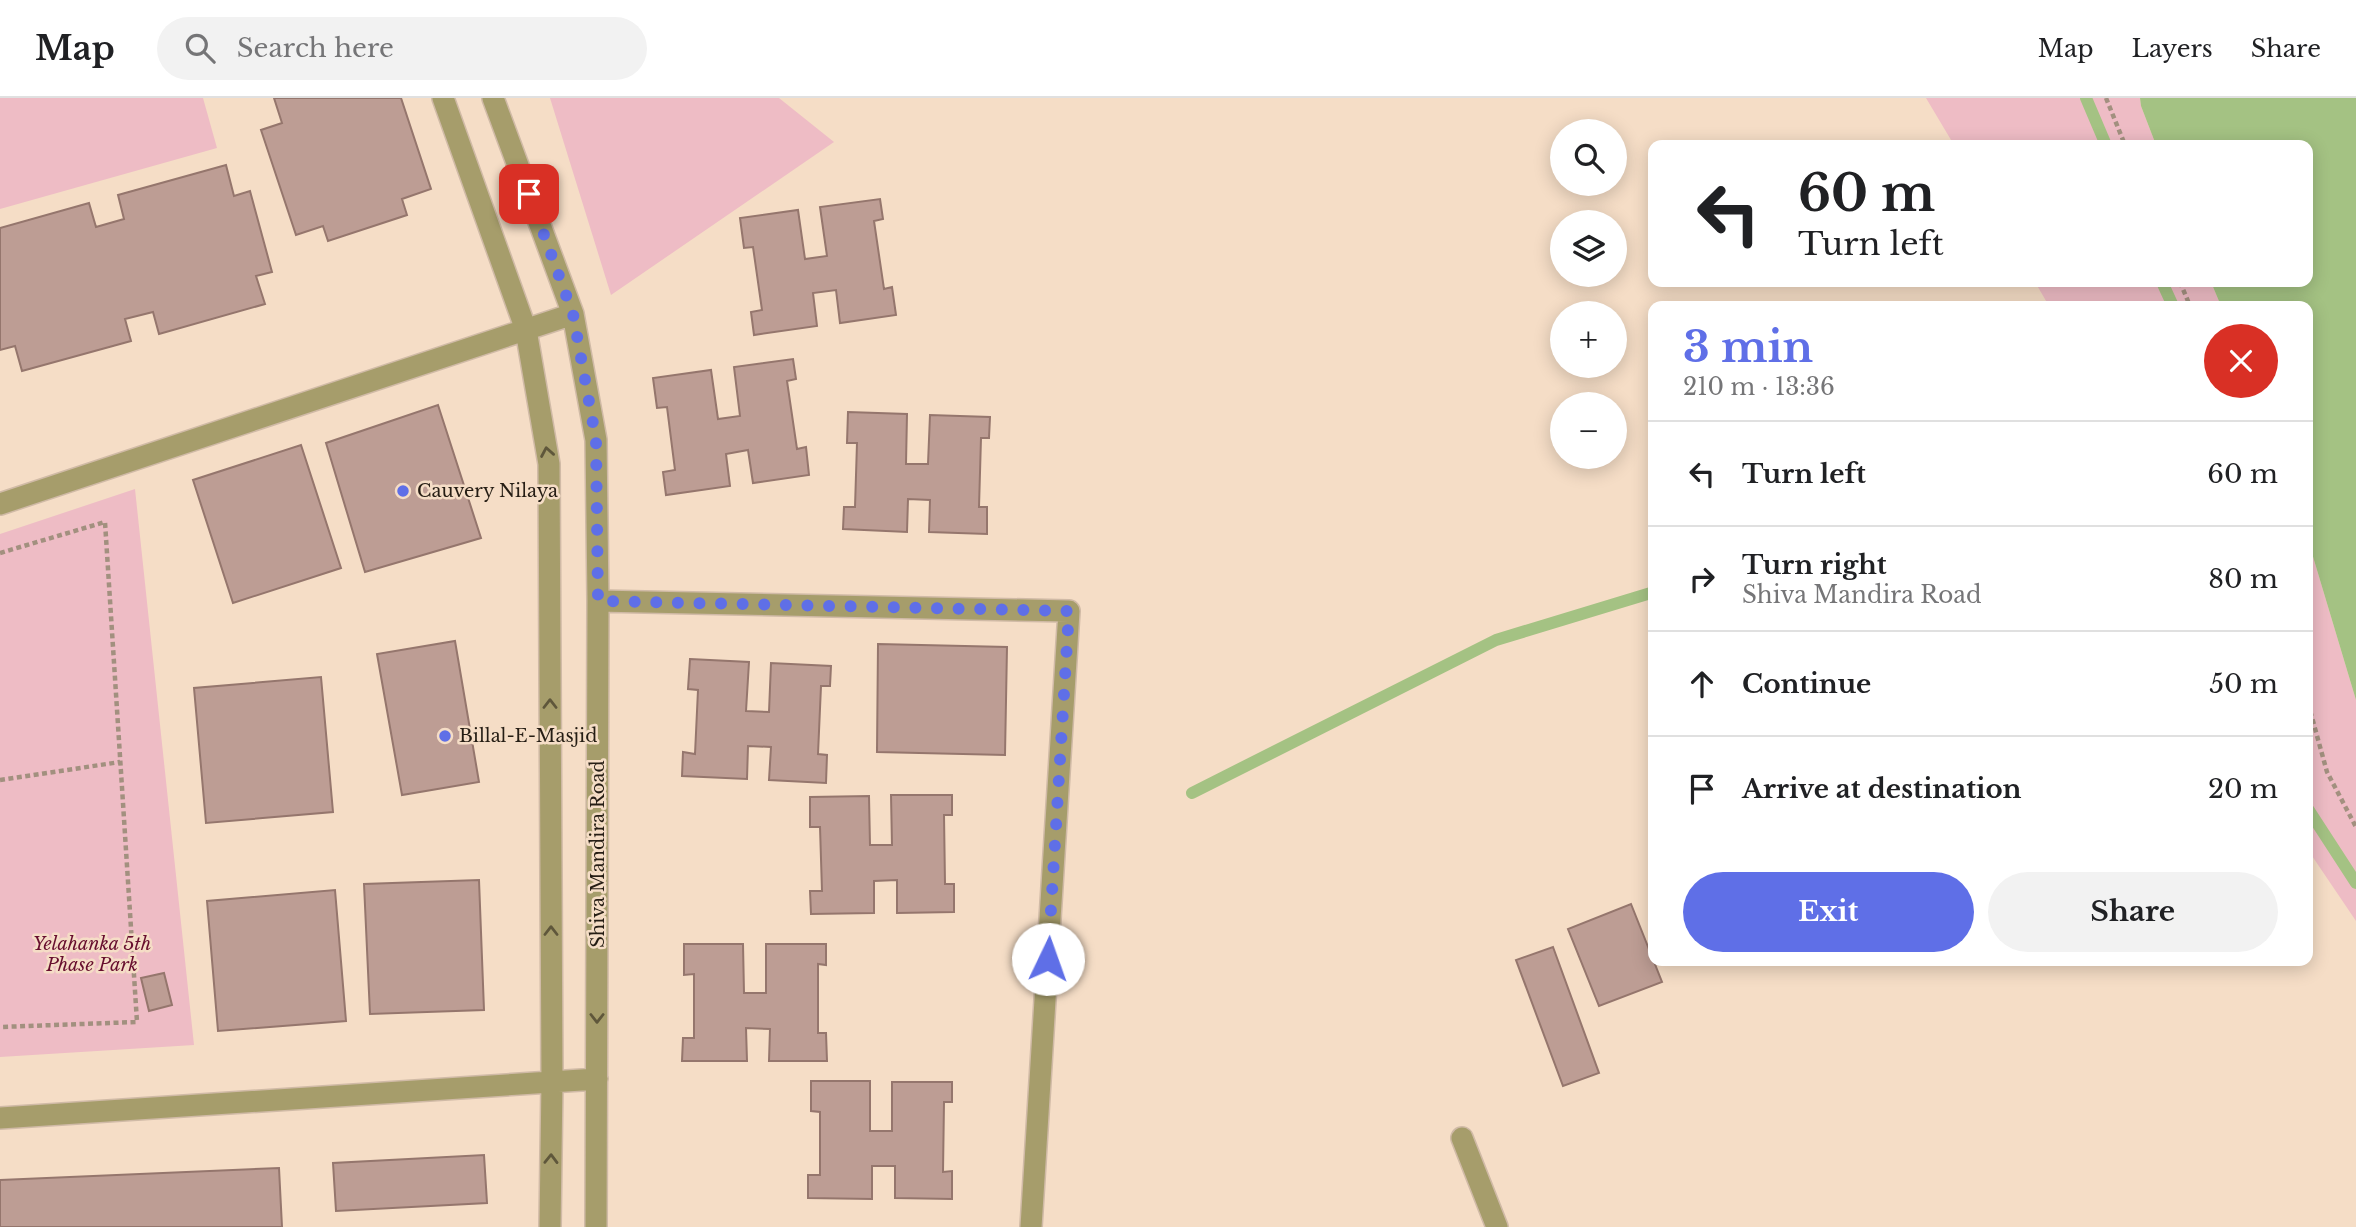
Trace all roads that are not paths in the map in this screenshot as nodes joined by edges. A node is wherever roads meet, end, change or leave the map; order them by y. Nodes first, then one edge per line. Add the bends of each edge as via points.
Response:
1 (443, 98) edge
2 (493, 98) edge
3 (573, 314) junction
4 (526, 330) junction
5 (0, 504) edge
6 (598, 601) junction
7 (597, 1079) junction
8 (552, 1082) junction
9 (0, 1118) edge
10 (1462, 1138) dead end
11 (550, 1227) edge
12 (596, 1227) edge
13 (1031, 1227) edge
14 (1497, 1227) edge

1 - 4 street
2 - 3 street, Shiva Mandira Road
3 - 4 street
3 - 6 street, Shiva Mandira Road via 596,440
4 - 5 street
8 -> 4 street via 549,464
6 -> 7 street, Shiva Mandira Road
6 - 13 street via 1069,611
7 - 8 street
7 - 12 street, Shiva Mandira Road
8 - 9 street
11 -> 8 street
10 - 14 street

